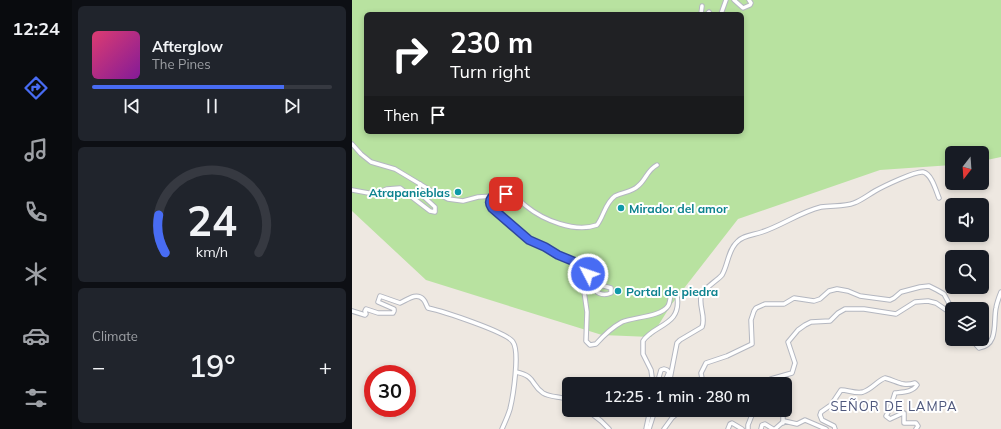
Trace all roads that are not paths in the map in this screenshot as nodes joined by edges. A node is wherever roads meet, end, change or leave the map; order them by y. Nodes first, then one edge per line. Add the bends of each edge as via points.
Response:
1 (726, 0) edge
2 (734, 0) edge
3 (749, 0) edge
4 (702, 6) dead end
5 (701, 12) edge
6 (722, 12) edge
7 (352, 144) edge
8 (656, 165) dead end
9 (420, 184) junction
10 (352, 190) edge
11 (492, 197) junction
12 (938, 198) dead end
13 (1001, 292) edge
14 (948, 302) edge
15 (945, 309) edge
16 (352, 311) edge
17 (989, 344) edge
18 (977, 346) edge
19 (986, 346) edge
20 (516, 372) junction
21 (652, 377) edge
22 (659, 377) edge
23 (667, 377) edge
24 (670, 377) edge
25 (701, 377) edge
26 (778, 377) edge
27 (562, 398) edge
28 (596, 417) edge
29 (649, 417) edge
30 (652, 417) edge
31 (673, 417) edge
32 (751, 417) edge
33 (783, 417) edge
34 (783, 422) junction
35 (502, 429) edge
36 (609, 429) edge
37 (647, 429) edge
38 (664, 429) edge
39 (728, 429) edge
40 (742, 429) edge
41 (748, 429) edge
42 (761, 429) edge
43 (774, 429) edge
44 (826, 429) edge
45 (835, 429) edge
46 (916, 429) edge

1 - 6 street
2 - 3 street via 743,8 750,5
4 - 5 street
7 - 9 street via 371,162 395,169
8 - 11 street via 638,187 615,196 605,208 600,222 592,227 560,224 533,211 511,195
9 - 10 street via 420,193 435,207 435,212 430,211 400,188 374,194
9 - 11 street via 455,201
11 - 21 street via 492,208 529,240 582,266 597,284 611,288 611,293 598,293 582,279 577,280 584,292 587,312 586,341 590,344 596,344 606,332 623,322 644,318 663,310 669,305 672,294 677,296 676,312 665,325 643,341 643,354
12 - 24 street via 930,177 920,172 852,204 805,212 737,241 723,273 702,294 702,327 677,343
13 - 17 street via 996,309 995,330
14 - 25 street via 944,294 929,286 901,292 890,300 860,296 837,289 814,301 794,298 784,304 764,304 756,308 752,315 752,344 706,363
15 - 26 street via 928,301 915,302 896,314 845,309 830,321 811,322 798,330 788,342 795,363 792,373
16 - 20 street via 365,315 366,309 378,313 393,313 394,309 378,302 380,296 400,302 411,297 423,299 428,308 485,326 511,339 516,348
18 - 19 street
20 - 27 street via 527,375 545,394
20 - 35 street via 510,409
22 - 23 street via 661,370 664,369 669,372
28 - 36 street
29 - 37 street
30 - 37 street
31 - 38 street
32 - 41 street
33 - 34 street
34 - 43 street
34 - 44 street via 797,424 805,420
39 - 40 street via 732,423
42 - 43 street via 762,424
45 - 46 street via 822,420 820,415 841,390 863,392 885,378 900,384 917,385 907,392 895,393 886,416 890,419 904,413 904,423 916,423

